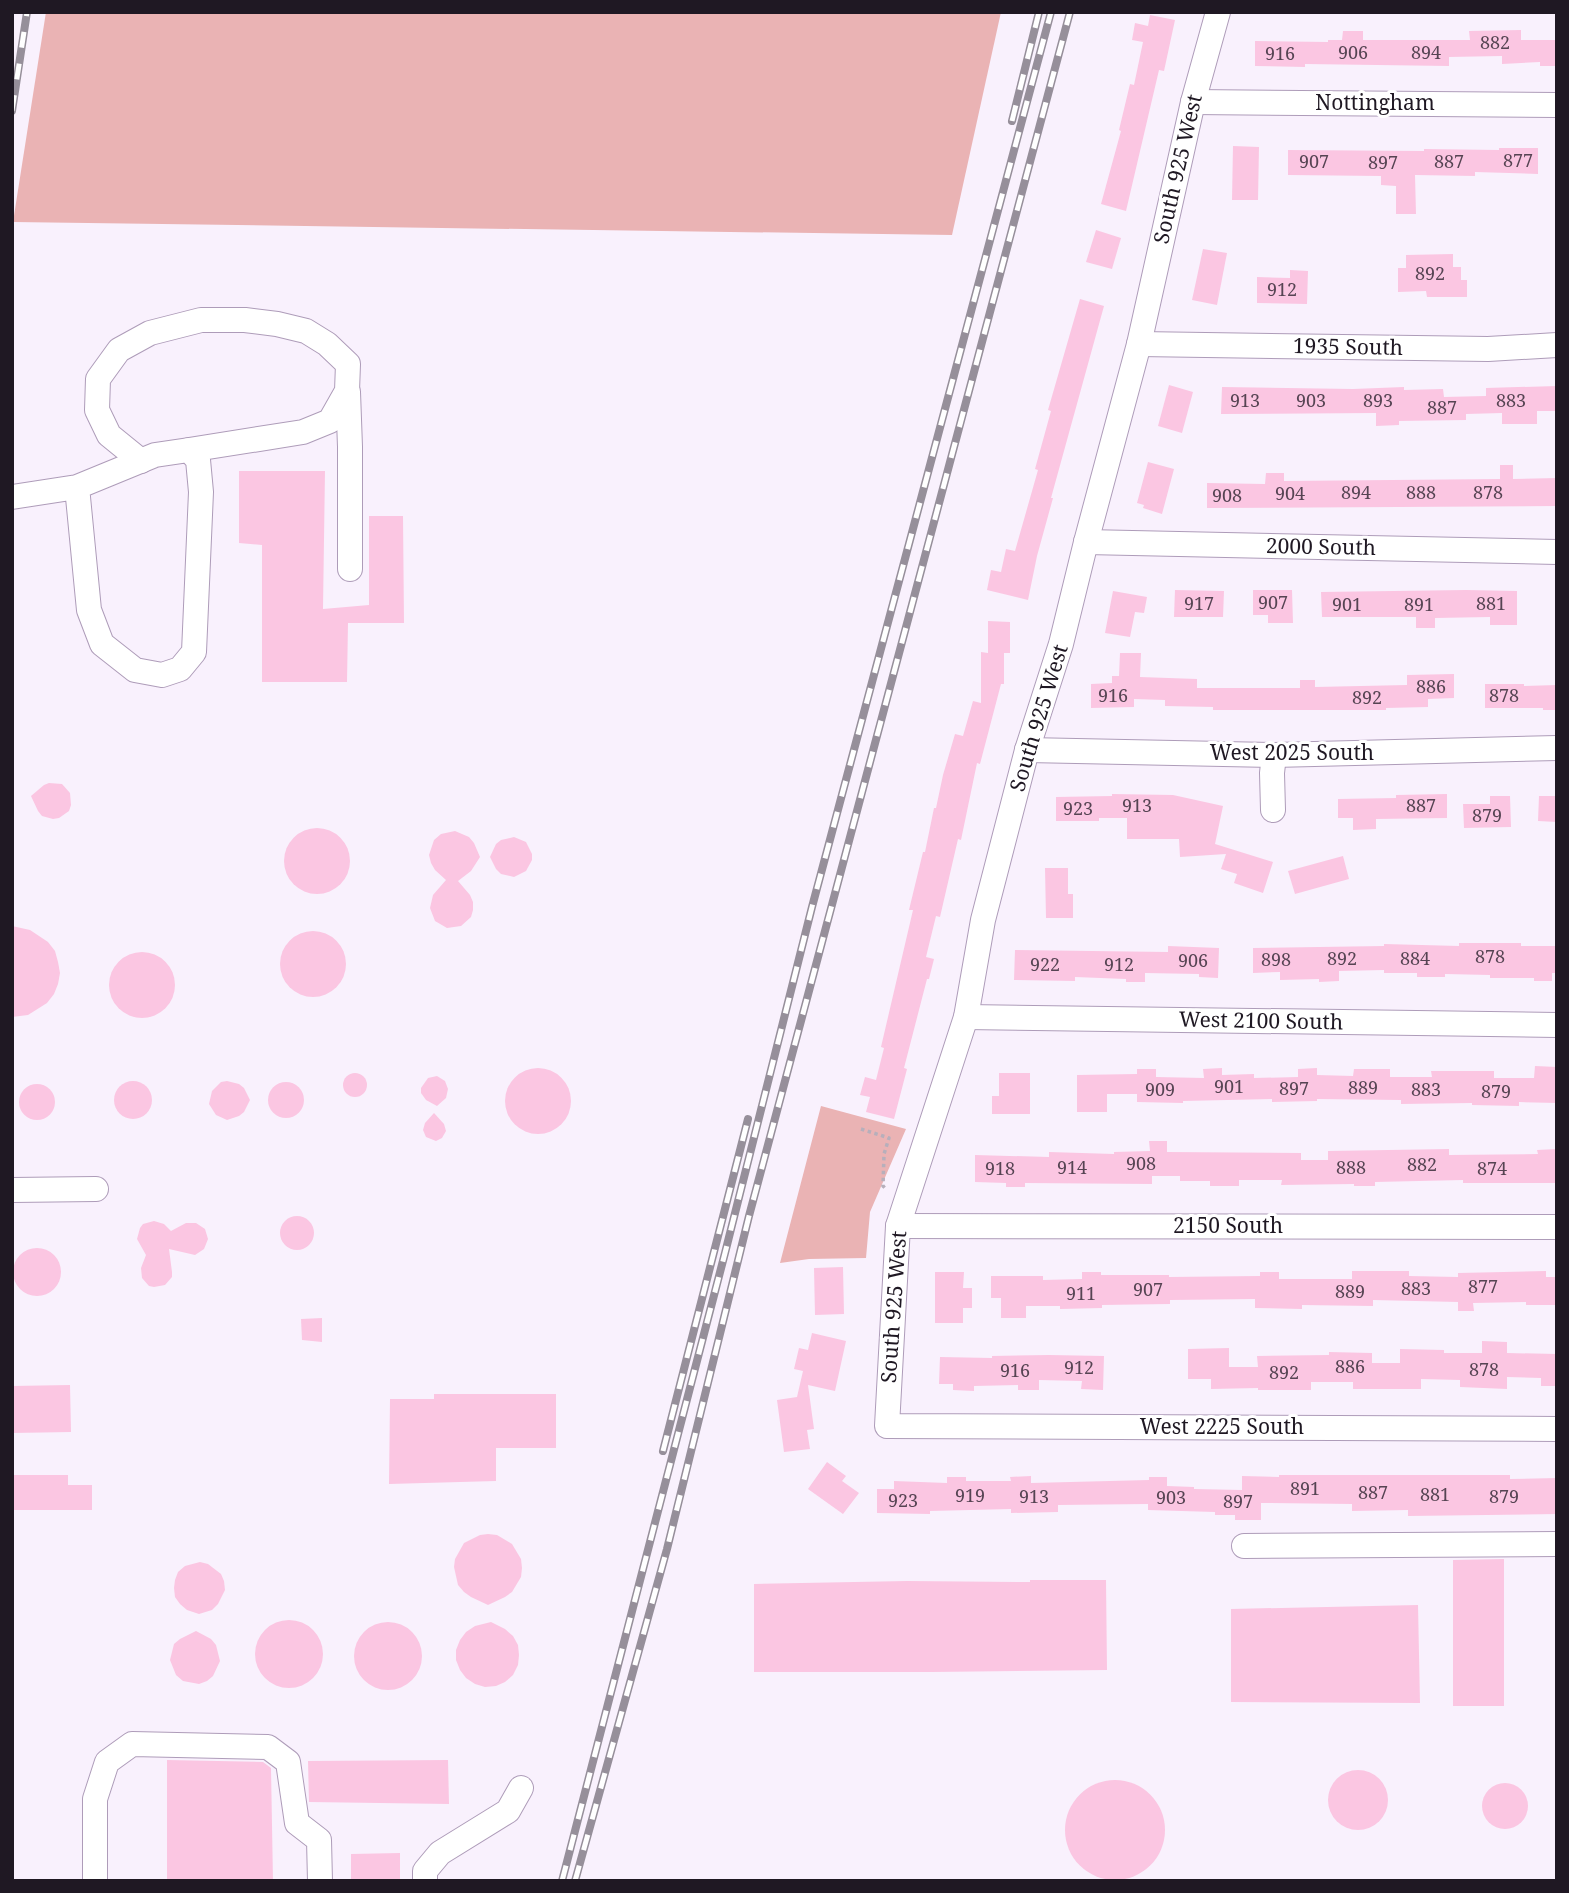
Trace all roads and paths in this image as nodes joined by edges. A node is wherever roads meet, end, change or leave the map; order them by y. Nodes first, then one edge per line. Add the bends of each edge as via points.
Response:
1 (1218, 12) edge
2 (1193, 102) junction
3 (1557, 105) edge
4 (1139, 344) junction
5 (1557, 345) edge
6 (348, 391) junction
7 (189, 450) junction
8 (141, 461) junction
9 (77, 486) junction
10 (12, 496) edge
11 (1086, 542) junction
12 (1557, 552) edge
13 (349, 569) dead end
14 (1557, 748) edge
15 (1027, 750) junction
16 (1274, 755) junction
17 (1273, 810) dead end
18 (966, 1017) junction
19 (1557, 1026) edge
20 (862, 1129) dead end
21 (96, 1189) dead end
22 (886, 1189) dead end
23 (12, 1190) edge
24 (898, 1226) junction
25 (1557, 1227) edge
26 (887, 1426) joint
27 (1557, 1429) edge
28 (1557, 1544) edge
29 (1244, 1546) dead end
30 (521, 1788) dead end
31 (95, 1881) edge
32 (320, 1881) edge
33 (425, 1881) edge

1 - 2 street, South 925 West
2 - 3 street, Nottingham
2 - 4 street, South 925 West
4 - 5 street, 1935 South via 1488,349
4 - 11 street, South 925 West
6 - 7 street via 330,421 303,432
6 - 8 street via 348,364 306,331 245,320 201,320 150,333 119,350 98,379 97,410 109,435
6 - 13 street
7 - 8 street
7 - 9 street via 198,460 201,492 194,652 180,669 162,675 135,670 102,644 89,610
8 - 9 street
9 - 10 street
11 - 12 street, 2000 South
11 - 15 street, South 925 West via 1061,644
14 - 16 street, West 2025 South
15 - 16 street, West 2025 South
15 - 18 street, South 925 West via 983,920
16 - 17 street
18 - 19 street, West 2100 South
18 - 24 street, South 925 West
20 - 22 path via 889,1138 884,1154
21 - 23 street
24 - 25 street, 2150 South
24 - 26 street, South 925 West
26 - 27 street, West 2225 South
28 - 29 street
30 - 33 street via 508,1811 440,1853 425,1871
31 - 32 street via 95,1799 107,1762 132,1744 268,1746 288,1762 297,1823 319,1840

